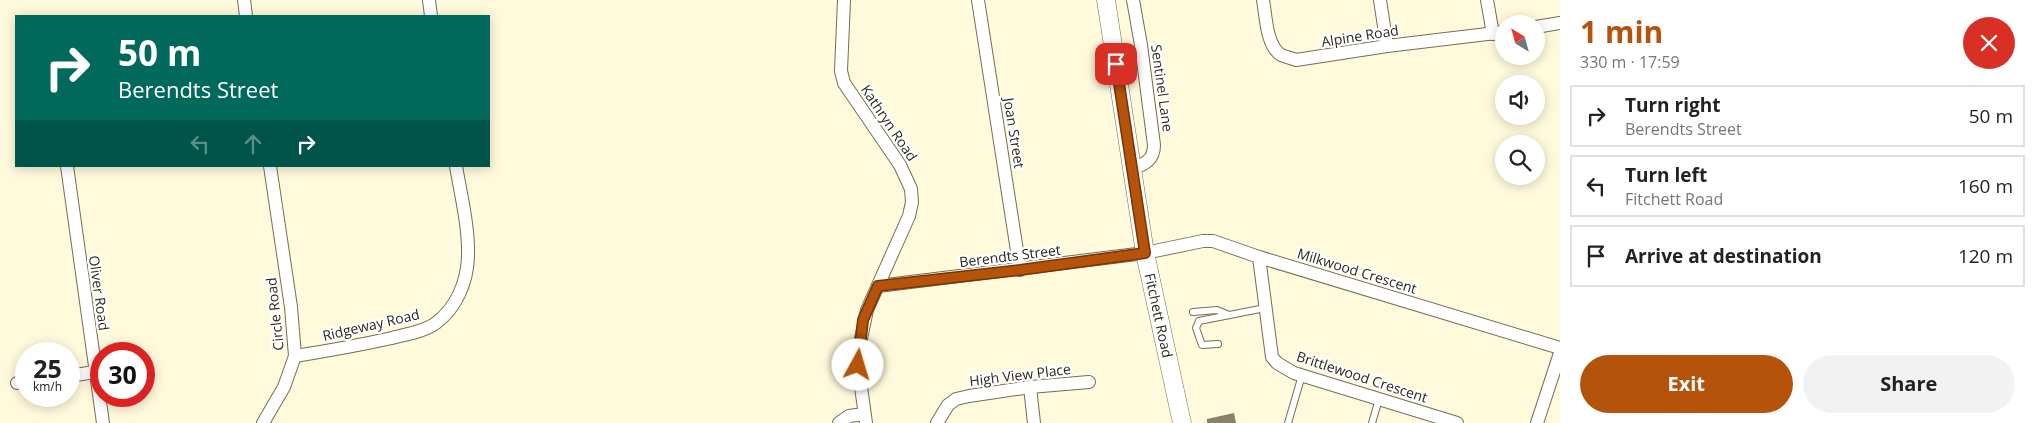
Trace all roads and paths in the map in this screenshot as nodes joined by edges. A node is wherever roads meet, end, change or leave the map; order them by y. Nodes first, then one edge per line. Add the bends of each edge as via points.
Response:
1 (244, 0) edge
2 (429, 0) edge
3 (844, 0) edge
4 (978, 0) edge
5 (1106, 0) edge
6 (1133, 0) edge
7 (1263, 0) edge
8 (1380, 0) edge
9 (1487, 0) edge
10 (246, 15) edge
11 (431, 15) edge
12 (1560, 23) edge
13 (1495, 24) edge
14 (1545, 26) edge
15 (1495, 33) edge
16 (1388, 46) junction
17 (67, 167) edge
18 (270, 167) edge
19 (456, 167) edge
20 (1132, 169) junction
21 (1145, 253) junction
22 (1259, 257) junction
23 (1020, 270) junction
24 (878, 286) junction
25 (1265, 308) junction
26 (1193, 312) dead end
27 (1229, 315) junction
28 (91, 342) edge
29 (1218, 344) dead end
30 (1560, 348) edge
31 (1560, 352) edge
32 (294, 356) junction
33 (1302, 375) junction
34 (1089, 382) dead end
35 (1030, 387) junction
36 (1379, 399) junction
37 (100, 407) edge
38 (865, 419) edge
39 (103, 423) edge
40 (263, 423) edge
41 (838, 423) edge
42 (937, 423) edge
43 (1034, 423) edge
44 (1182, 423) edge
45 (1288, 423) edge
46 (1372, 423) edge
47 (1456, 423) edge
48 (1537, 423) edge

1 - 10 street
2 - 11 street
3 - 24 street, Kathryn Road via 841,71 844,83 900,166 911,189 909,216
4 - 23 street, Joan Street
5 - 20 street, Fitchett Road
6 - 20 street, Sentinel Lane via 1154,153 1147,162
7 - 16 street, Alpine Road via 1272,44 1283,56 1296,60
8 - 16 street
9 - 13 street
12 - 14 street
15 - 16 street, Alpine Road
17 - 28 street, Oliver Road
18 - 32 street, Circle Road via 291,307
19 - 32 street, Ridgeway Road via 468,258 460,293 451,308 435,324 423,330
20 - 21 street, Fitchett Road
21 - 22 street, Milkwood Crescent via 1213,241
21 - 23 street, Berendts Street
21 - 44 street, Fitchett Road
22 - 25 street, Brittlewood Crescent
22 - 30 street, Milkwood Crescent
23 - 24 street, Berendts Street
24 - 38 street, Kathryn Road via 863,320 859,348
25 - 27 lane
25 - 33 street, Brittlewood Crescent via 1272,357 1284,368
26 - 27 lane via 1217,310
27 - 29 lane via 1197,323 1197,335 1202,345
31 - 48 street
32 - 40 street, Circle Road via 284,387
33 - 36 street, Brittlewood Crescent
33 - 45 lane
34 - 35 street, High View Place
35 - 42 street, High View Place via 956,399 948,405
35 - 43 street
36 - 46 lane
36 - 47 street, Brittlewood Crescent
37 - 39 street, Oliver Road
38 - 41 street via 849,416

